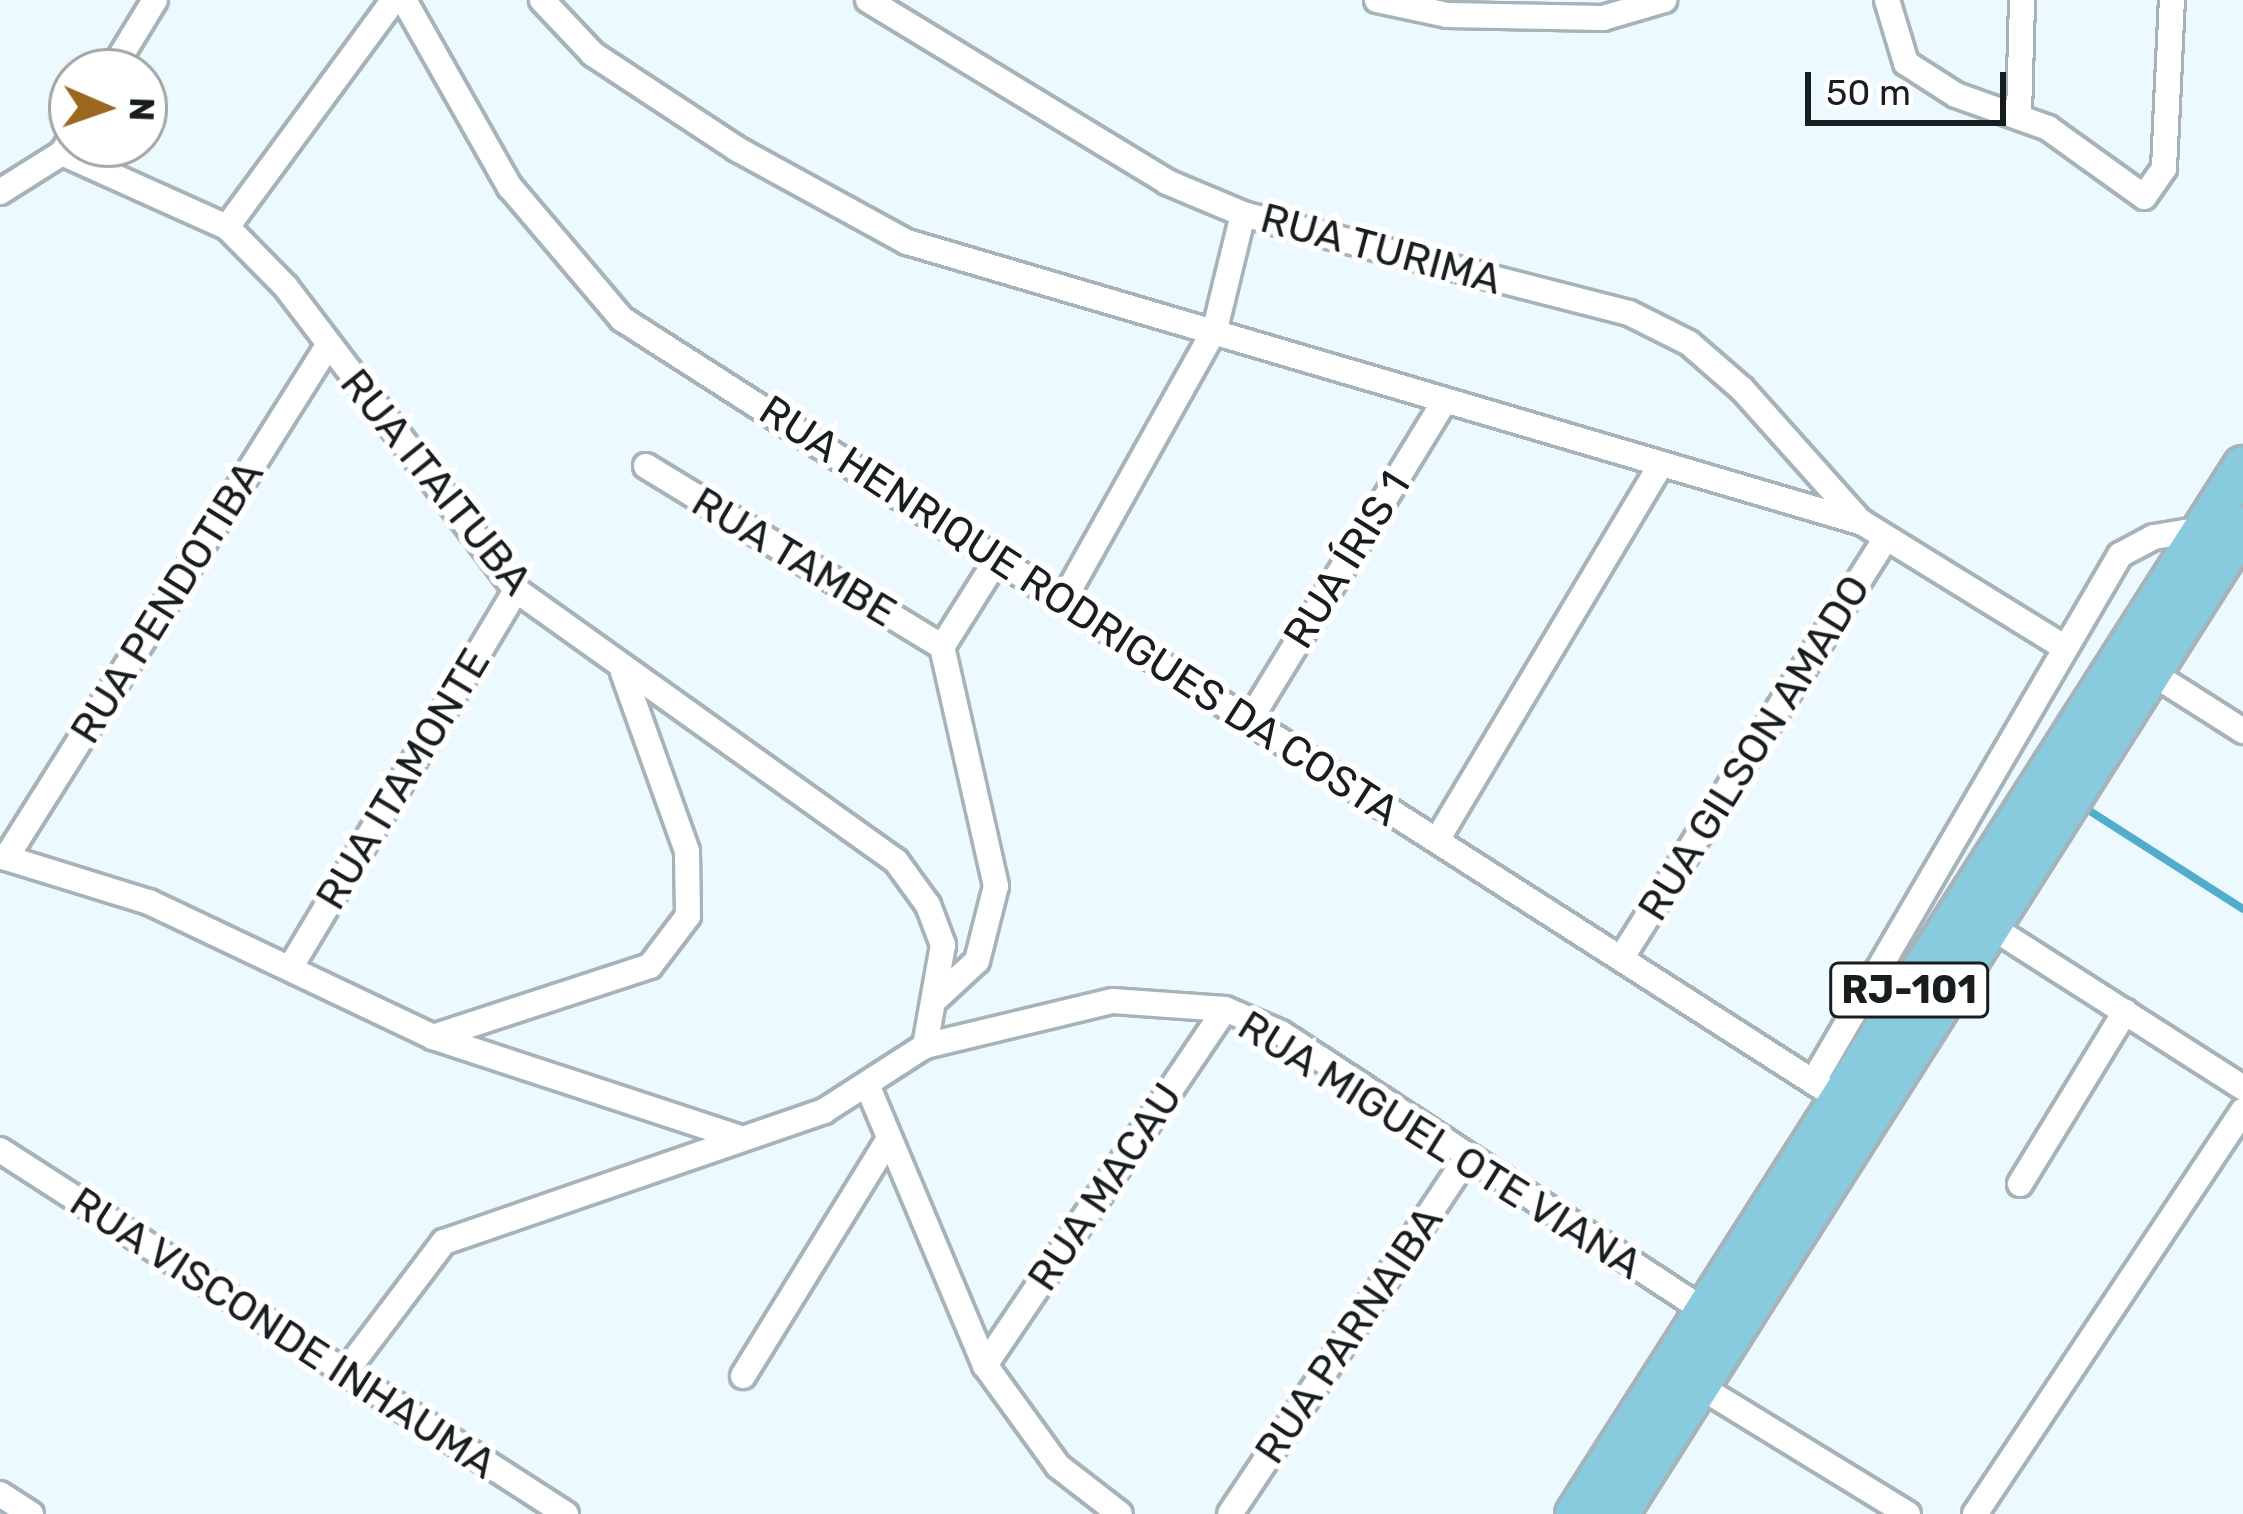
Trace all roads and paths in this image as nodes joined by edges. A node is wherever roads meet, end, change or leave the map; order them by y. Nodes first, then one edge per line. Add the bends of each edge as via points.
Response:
1 (155, 0) edge
2 (394, 0) edge
3 (404, 0) edge
4 (542, 0) edge
5 (868, 0) edge
6 (1377, 0) edge
7 (1664, 0) edge
8 (1887, 0) edge
9 (2022, 0) edge
10 (2172, 0) edge
11 (126, 48) edge
12 (2019, 115) junction
13 (48, 158) edge
14 (112, 168) edge
15 (0, 192) edge
16 (1244, 214) junction
17 (227, 227) junction
18 (1215, 329) junction
19 (327, 346) junction
20 (1444, 402) junction
21 (646, 466) dead end
22 (1660, 466) junction
23 (2243, 466) edge
24 (1863, 524) junction
25 (2243, 526) edge
26 (2204, 529) junction
27 (1886, 539) junction
28 (996, 561) junction
29 (516, 590) junction
30 (1063, 601) junction
31 (942, 647) junction
32 (2064, 647) junction
33 (623, 672) junction
34 (2152, 674) junction
35 (1250, 718) junction
36 (2243, 730) edge
37 (1437, 840) junction
38 (3, 857) edge
39 (1987, 924) junction
40 (1622, 957) junction
41 (290, 968) junction
42 (937, 998) junction
43 (1225, 1009) junction
44 (2126, 1012) junction
45 (433, 1036) junction
46 (925, 1046) junction
47 (868, 1087) junction
48 (2243, 1088) edge
49 (1839, 1098) junction
50 (2243, 1111) edge
51 (737, 1137) junction
52 (887, 1142) junction
53 (0, 1150) edge
54 (1468, 1156) junction
55 (2020, 1184) dead end
56 (1706, 1311) junction
57 (985, 1365) junction
58 (344, 1374) junction
59 (743, 1376) dead end
60 (1699, 1385) junction
61 (0, 1494) edge
62 (31, 1514) edge
63 (566, 1514) edge
64 (1120, 1514) edge
65 (1230, 1514) edge
66 (1575, 1514) edge
67 (1617, 1514) edge
68 (1908, 1514) edge
69 (1975, 1514) edge

1 - 11 street
2 - 17 street
3 - 28 street, RUA HENRIQUE RODRIGUES DA COSTA via 510,187 622,319
4 - 18 street via 593,54 647,90 907,242
5 - 16 street, RUA TURIMA via 1166,182
6 - 7 street via 1448,15 1603,18
8 - 12 street via 1906,63 1986,108
9 - 12 street
10 - 12 street via 2164,168 2148,195 2134,194 2075,146
13 - 15 street, RUA ITAITUBA
14 - 17 street, RUA ITAITUBA
16 - 18 street
16 - 24 street, RUA TURIMA via 1629,313 1689,344 1742,389
17 - 19 street, RUA ITAITUBA via 286,287
18 - 20 street
18 - 30 street
19 - 29 street, RUA ITAITUBA
19 - 38 street, RUA PENDOTIBA
20 - 22 street
20 - 35 street, RUA ÍRIS 1
21 - 31 street, RUA TAMBE
22 - 24 street
22 - 37 street
23 - 26 main road, RJ-101
24 - 27 street
25 - 34 main road, RJ-101
26 - 32 street via 2154,537 2120,555
26 - 49 main road, RJ-101
27 - 32 street
27 - 40 street, RUA GILSON AMADO
28 - 30 street, RUA HENRIQUE RODRIGUES DA COSTA
28 - 31 street, RUA TAMBE
29 - 33 street, RUA ITAITUBA
29 - 41 street, RUA ITAMONTE
30 - 35 street, RUA HENRIQUE RODRIGUES DA COSTA
31 - 42 street, RUA TAMBE via 996,886 977,961
32 - 49 street
33 - 42 street, RUA ITAITUBA via 896,861 928,905 943,945
33 - 45 street via 687,851 693,883 680,931 650,965 621,978
34 - 36 street
34 - 39 main road, RJ-101
35 - 37 street, RUA HENRIQUE RODRIGUES DA COSTA
37 - 40 street, RUA HENRIQUE RODRIGUES DA COSTA
38 - 41 street via 149,902
39 - 44 street
39 - 49 main road, RJ-101
40 - 49 street, RUA HENRIQUE RODRIGUES DA COSTA
41 - 45 street
42 - 46 street, RUA ITAITUBA
43 - 46 street, RUA MIGUEL OTE VIANA via 1113,1001
43 - 54 street, RUA MIGUEL OTE VIANA via 1281,1033
43 - 57 street, RUA MACAU
44 - 48 street
44 - 55 street
45 - 51 street
46 - 47 street, RUA MIGUEL OTE VIANA
47 - 51 street, RUA MIGUEL OTE VIANA via 824,1111
47 - 52 street
49 - 56 main road, RJ-101
49 - 60 main road, RJ-101
50 - 69 street
51 - 58 street, RUA MIGUEL OTE VIANA via 444,1242 415,1270
52 - 57 street
52 - 59 street
53 - 58 street, RUA VISCONDE INHAUMA
54 - 56 street, RUA MIGUEL OTE VIANA
54 - 65 street, RUA PARNAIBA
56 - 66 main road, RJ-101
57 - 64 street via 1058,1466
58 - 63 street, RUA VISCONDE INHAUMA
60 - 67 main road, RJ-101
60 - 68 street
61 - 62 street

